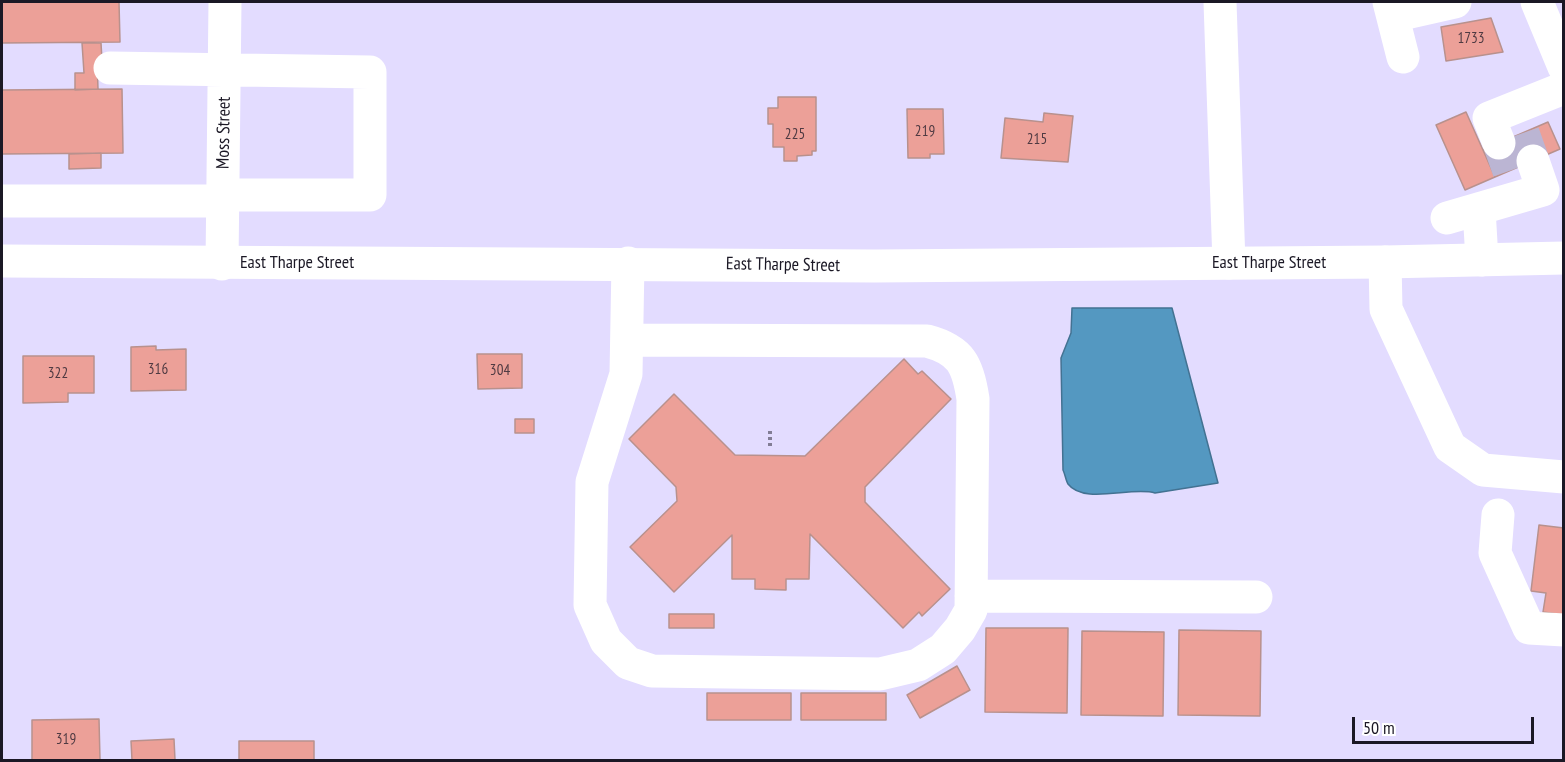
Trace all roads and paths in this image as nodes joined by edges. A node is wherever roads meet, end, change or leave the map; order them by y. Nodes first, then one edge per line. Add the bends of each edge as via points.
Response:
1 (225, 2) edge
2 (1220, 2) edge
3 (1455, 2) edge
4 (1537, 2) edge
5 (1391, 9) edge
6 (1403, 57) dead end
7 (1563, 67) edge
8 (110, 68) dead end
9 (225, 70) junction
10 (1563, 88) edge
11 (223, 198) junction
12 (2, 201) edge
13 (1479, 209) junction
14 (1447, 218) dead end
15 (1563, 258) edge
16 (1482, 260) junction
17 (2, 261) edge
18 (1385, 262) junction
19 (628, 263) junction
20 (1229, 263) junction
21 (222, 264) junction
22 (628, 340) junction
23 (770, 431) dead end
24 (770, 448) dead end
25 (1563, 477) edge
26 (1498, 515) dead end
27 (971, 596) junction
28 (1256, 597) dead end
29 (1563, 630) edge

1 - 9 main road, Moss Street
2 - 20 main road
3 - 5 main road
4 - 7 main road
5 - 6 main road
8 - 9 main road
9 - 11 main road, Moss Street
9 - 11 main road via 370,72 370,195
10 - 13 main road
11 - 12 main road
11 - 21 main road, Moss Street
13 - 14 main road
13 - 16 main road
15 - 16 main road, East Tharpe Street
16 - 18 main road, East Tharpe Street
17 - 21 main road, East Tharpe Street
18 - 20 main road, East Tharpe Street
18 - 25 main road via 1386,309 1450,447 1483,470
19 - 20 main road, East Tharpe Street
19 - 21 main road, East Tharpe Street
19 - 22 main road
22 - 27 main road via 927,341 947,346 969,373 973,399
22 - 27 main road via 626,374 592,482 590,606 606,641 628,663 652,671 880,674 918,665 943,649 971,610
23 - 24 path
26 - 29 main road via 1495,553 1529,628
27 - 28 main road

